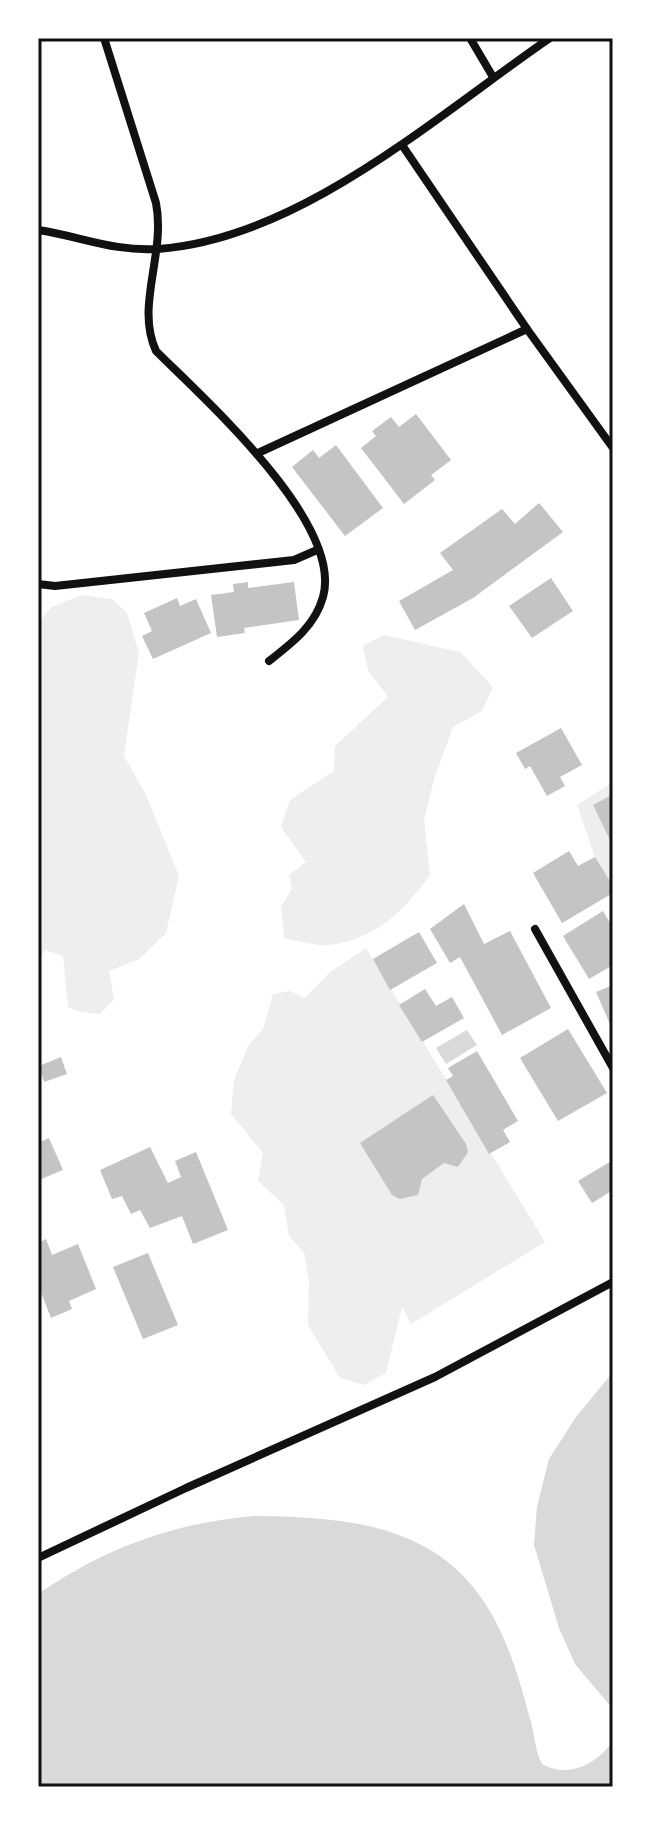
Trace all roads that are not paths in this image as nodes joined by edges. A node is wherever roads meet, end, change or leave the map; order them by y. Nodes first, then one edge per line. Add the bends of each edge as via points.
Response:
1 (104, 38) edge
2 (470, 38) edge
3 (550, 38) edge
4 (493, 77) junction
5 (402, 145) junction
6 (38, 230) edge
7 (158, 249) junction
8 (527, 329) junction
9 (613, 448) edge
10 (258, 453) junction
11 (317, 550) junction
12 (38, 584) edge
13 (269, 661) dead end
14 (535, 929) dead end
15 (613, 1068) edge
16 (613, 1282) edge
17 (38, 1558) edge

1 - 7 street via 156,203
2 - 4 street
3 - 4 street
4 - 5 street
5 - 7 street via 279,217 220,238
5 - 8 street
6 - 7 street via 110,248
7 - 10 street via 147,332 156,351
8 - 9 street
8 - 10 street
10 - 11 street via 307,523
11 - 12 street via 294,560
11 - 13 street via 324,596 305,632
14 - 15 street
16 - 17 street via 435,1377

